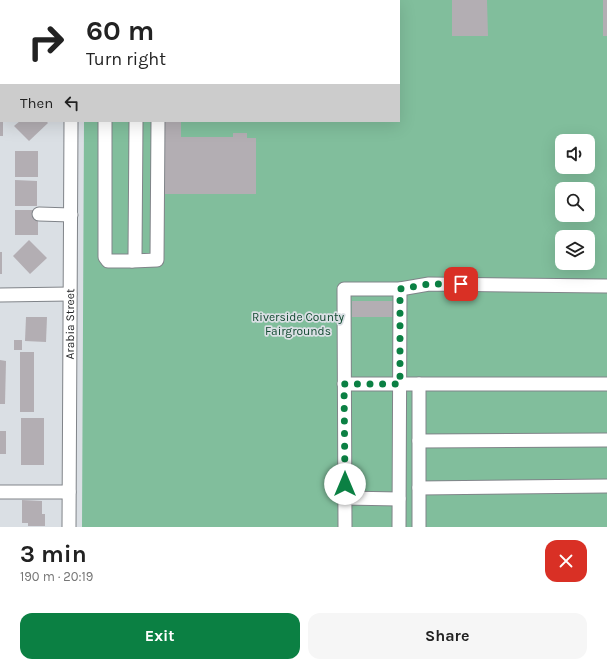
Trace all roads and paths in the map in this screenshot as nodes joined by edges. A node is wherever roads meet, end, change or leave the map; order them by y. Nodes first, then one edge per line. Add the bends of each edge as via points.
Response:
1 (71, 122) edge
2 (105, 122) edge
3 (136, 122) edge
4 (158, 122) edge
5 (39, 214) dead end
6 (71, 214) junction
7 (132, 261) junction
8 (607, 286) edge
9 (400, 289) junction
10 (70, 294) junction
11 (0, 295) edge
12 (344, 384) junction
13 (400, 384) junction
14 (419, 384) junction
15 (607, 384) edge
16 (607, 440) edge
17 (419, 442) junction
18 (607, 486) edge
19 (419, 488) junction
20 (0, 492) edge
21 (69, 492) junction
22 (345, 498) junction
23 (399, 500) junction
24 (69, 527) edge
25 (345, 527) edge
26 (399, 527) edge
27 (418, 527) edge

1 - 6 street, Arabia Street
2 - 7 street via 105,257 108,261
3 - 7 street via 135,257
4 - 7 street via 157,260
5 - 6 street
6 - 10 street, Arabia Street
8 - 9 street via 429,284
9 - 12 street via 344,289
9 - 13 street
10 - 11 street
10 - 21 street, Arabia Street
12 - 13 street
12 - 22 street
13 - 14 street
13 - 23 street
14 - 15 street
14 - 17 street
16 - 17 street
17 - 19 street
18 - 19 street
19 - 27 street
20 - 21 street
21 - 24 street, Arabia Street
22 - 23 street
22 - 25 street
23 - 26 street

